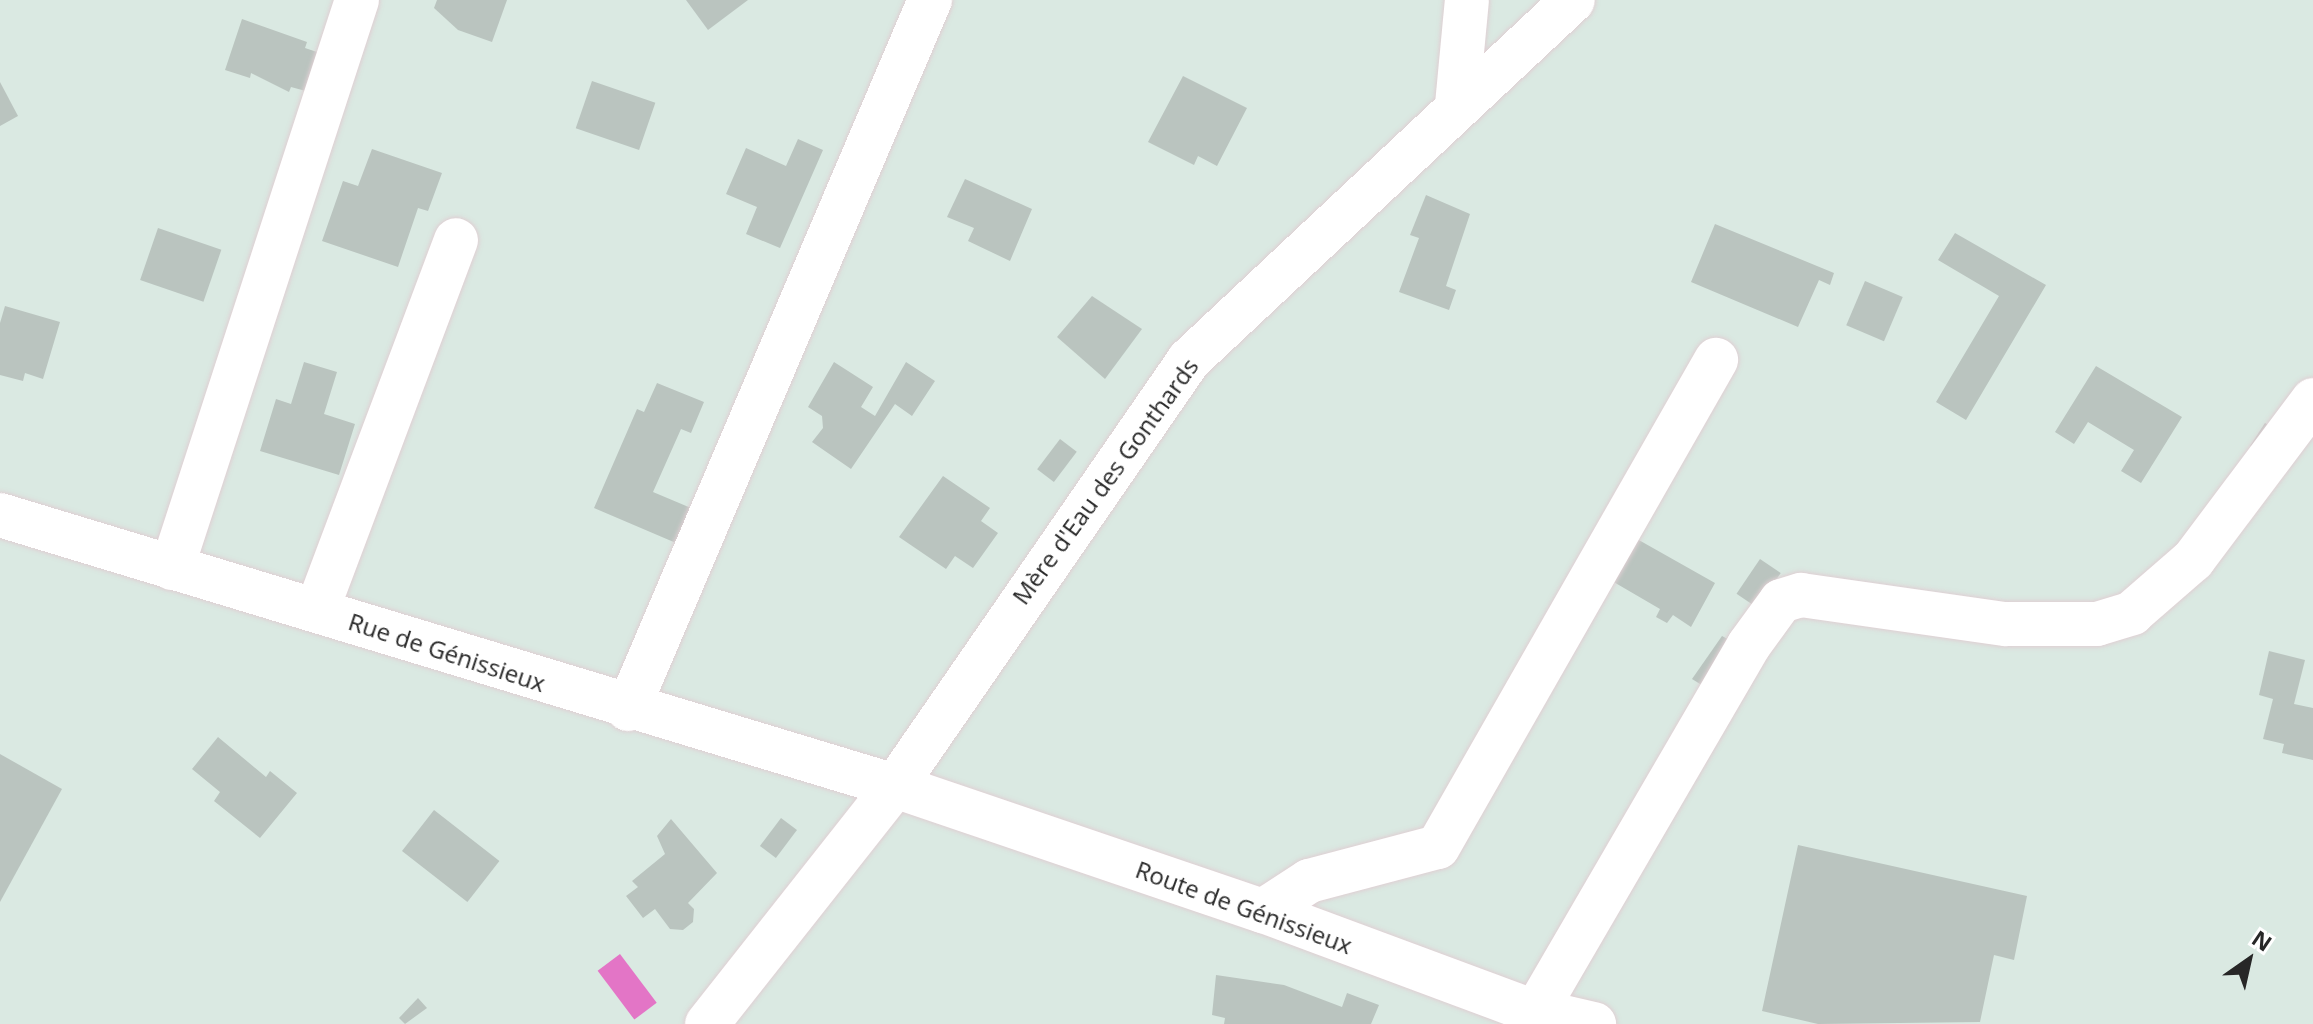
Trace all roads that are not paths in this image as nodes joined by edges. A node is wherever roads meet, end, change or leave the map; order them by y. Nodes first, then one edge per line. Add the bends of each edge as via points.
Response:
1 (357, 0) edge
2 (930, 0) edge
3 (1467, 0) edge
4 (1573, 0) edge
5 (1457, 105) junction
6 (456, 240) dead end
7 (1716, 360) dead end
8 (2313, 400) edge
9 (0, 515) edge
10 (172, 568) junction
11 (317, 610) junction
12 (628, 709) junction
13 (895, 786) junction
14 (1263, 911) junction
15 (1526, 1014) edge
16 (707, 1024) edge
17 (1594, 1024) edge

1 - 10 street
2 - 12 street
3 - 5 street
4 - 5 street, Mère d'Eau des Gonthards
5 - 13 street, Mère d'Eau des Gonthards via 1189,360
6 - 11 street
7 - 14 street via 1438,847 1309,881
8 - 15 street via 2193,560 2132,613 2097,624 2006,624 1801,595 1781,601 1749,645
9 - 10 street, Rue de Génissieux
10 - 11 street, Rue de Génissieux
11 - 12 street, Rue de Génissieux
12 - 13 street, Rue de Génissieux
13 - 14 street, Route de Génissieux
13 - 16 street, Mère d'Eau des Gonthards
14 - 15 street, Route de Génissieux
15 - 17 street, Route de Génissieux

